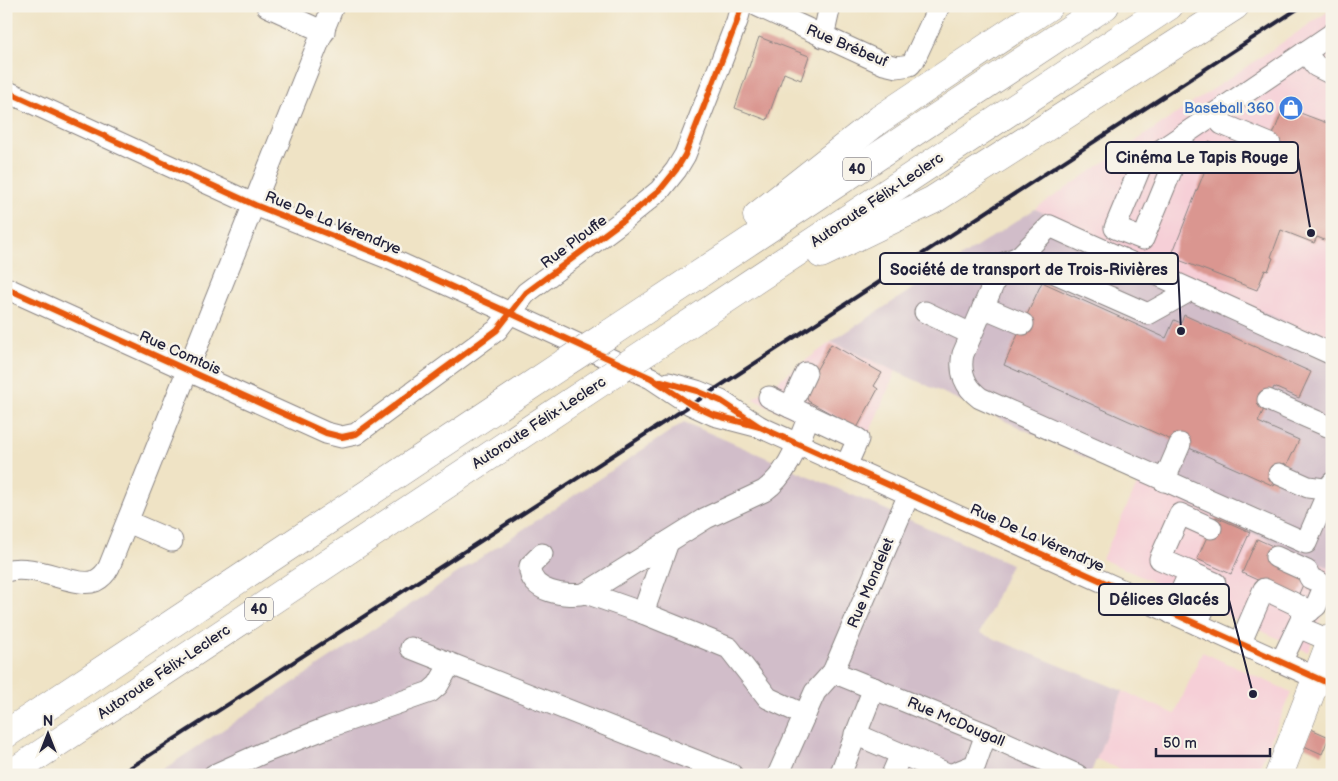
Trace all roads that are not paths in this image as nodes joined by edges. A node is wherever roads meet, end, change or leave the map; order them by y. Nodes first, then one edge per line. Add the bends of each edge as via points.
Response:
1 (268, 6) edge
2 (333, 6) edge
3 (741, 6) edge
4 (758, 6) edge
5 (830, 6) edge
6 (939, 6) edge
7 (1049, 6) edge
8 (1105, 6) edge
9 (1169, 6) edge
10 (1234, 6) edge
11 (324, 32) junction
12 (1332, 34) edge
13 (823, 37) junction
14 (1305, 52) junction
15 (1332, 74) edge
16 (6, 91) edge
17 (1212, 114) junction
18 (1270, 144) dead end
19 (1158, 152) dead end
20 (254, 205) junction
21 (1019, 257) junction
22 (6, 288) edge
23 (1189, 289) junction
24 (728, 299) junction
25 (983, 307) junction
26 (925, 312) dead end
27 (510, 314) junction
28 (1023, 324) dead end
29 (609, 334) junction
30 (971, 334) junction
31 (1332, 354) edge
32 (187, 370) junction
33 (806, 373) dead end
34 (769, 397) dead end
35 (1268, 400) dead end
36 (790, 406) junction
37 (809, 416) junction
38 (1332, 428) edge
39 (345, 436) joint
40 (797, 444) junction
41 (1180, 444) dead end
42 (846, 466) junction
43 (1279, 474) dead end
44 (1164, 480) junction
45 (1331, 487) edge
46 (909, 494) junction
47 (128, 522) junction
48 (1211, 528) dead end
49 (172, 541) dead end
50 (668, 542) junction
51 (542, 554) dead end
52 (1276, 557) dead end
53 (8, 566) edge
54 (1190, 572) junction
55 (586, 593) junction
56 (1319, 606) edge
57 (643, 613) junction
58 (1172, 613) junction
59 (1197, 624) junction
60 (1331, 640) edge
61 (1240, 644) junction
62 (411, 648) dead end
63 (1281, 662) junction
64 (450, 664) junction
65 (833, 672) junction
66 (1324, 682) edge
67 (874, 688) junction
68 (805, 715) junction
69 (6, 734) edge
70 (855, 734) junction
71 (986, 734) junction
72 (902, 754) junction
73 (9, 775) edge
74 (214, 775) edge
75 (732, 775) edge
76 (778, 775) edge
77 (840, 775) edge
78 (892, 775) edge
79 (950, 775) edge
80 (1077, 775) edge
81 (1279, 775) edge

1 - 11 street
2 - 11 street
3 - 27 street, Rue Plouffe via 692,139 676,170 639,208 526,293
4 - 13 street, Rue Brébeuf
5 - 13 street
6 - 13 street, Rue Brébeuf via 916,58 910,64 897,67 884,64
7 - 29 main road via 880,118
8 - 29 main road, 40
9 - 24 main road, Autoroute Félix-Leclerc / 40
10 - 24 main road via 933,200
11 - 20 street
12 - 14 street
14 - 15 street via 1316,66
14 - 17 street
16 - 20 street, Rue De La Vérendrye
17 - 18 street via 1222,124
17 - 19 street
20 - 27 street, Rue De La Vérendrye via 388,258
20 - 32 street
21 - 23 street via 1148,314
21 - 23 street via 1050,226
21 - 25 street via 1002,264
22 - 32 street, Rue Comtois
23 - 31 street
24 - 73 main road, Autoroute Félix-Leclerc / 40, bridge
25 - 28 street
25 - 30 street
26 - 30 street
27 - 39 street, Rue Plouffe via 497,330 363,430
27 - 40 street, Rue De La Vérendrye via 651,378 696,390 721,401 760,427
29 - 69 main road, 40, bridge
30 - 44 street via 962,365 965,381 976,395
32 - 39 street, Rue Comtois via 323,432
32 - 47 street
33 - 36 street
34 - 36 street
35 - 38 street
36 - 37 street
37 - 40 street
37 - 42 street via 858,439
40 - 42 street, Rue De La Vérendrye
40 - 50 street via 783,473 771,486 706,518
41 - 44 street
42 - 46 street, Rue De La Vérendrye
43 - 45 street via 1308,487
44 - 45 street via 1306,543
46 - 58 street, Rue De La Vérendrye
46 - 65 street, Rue Mondelet
47 - 49 street
47 - 53 street via 109,567 96,580 83,582
48 - 54 street via 1180,514 1160,559
50 - 55 street
50 - 57 street
51 - 55 street via 530,566 535,582 566,595
52 - 56 street via 1307,571 1310,578 1319,582
54 - 58 street
54 - 59 street via 1215,583
55 - 57 street
56 - 60 street
56 - 61 street via 1265,586
56 - 63 street
57 - 68 street via 729,648 768,698
58 - 59 street, Rue De La Vérendrye
59 - 61 street, Rue De La Vérendrye
60 - 66 main road
61 - 63 street, Rue De La Vérendrye
62 - 64 street
63 - 66 street, Rue De La Vérendrye
64 - 74 street via 438,685 424,695 264,752
64 - 75 street
65 - 67 street, Rue McDougall
65 - 68 street, Rue Mondelet via 815,692
66 - 81 main road
67 - 70 street
67 - 71 street, Rue McDougall
68 - 76 street, Rue Mondelet
70 - 72 street
70 - 77 street
71 - 79 street via 975,765
71 - 80 street, Rue McDougall
72 - 78 street
72 - 79 street

